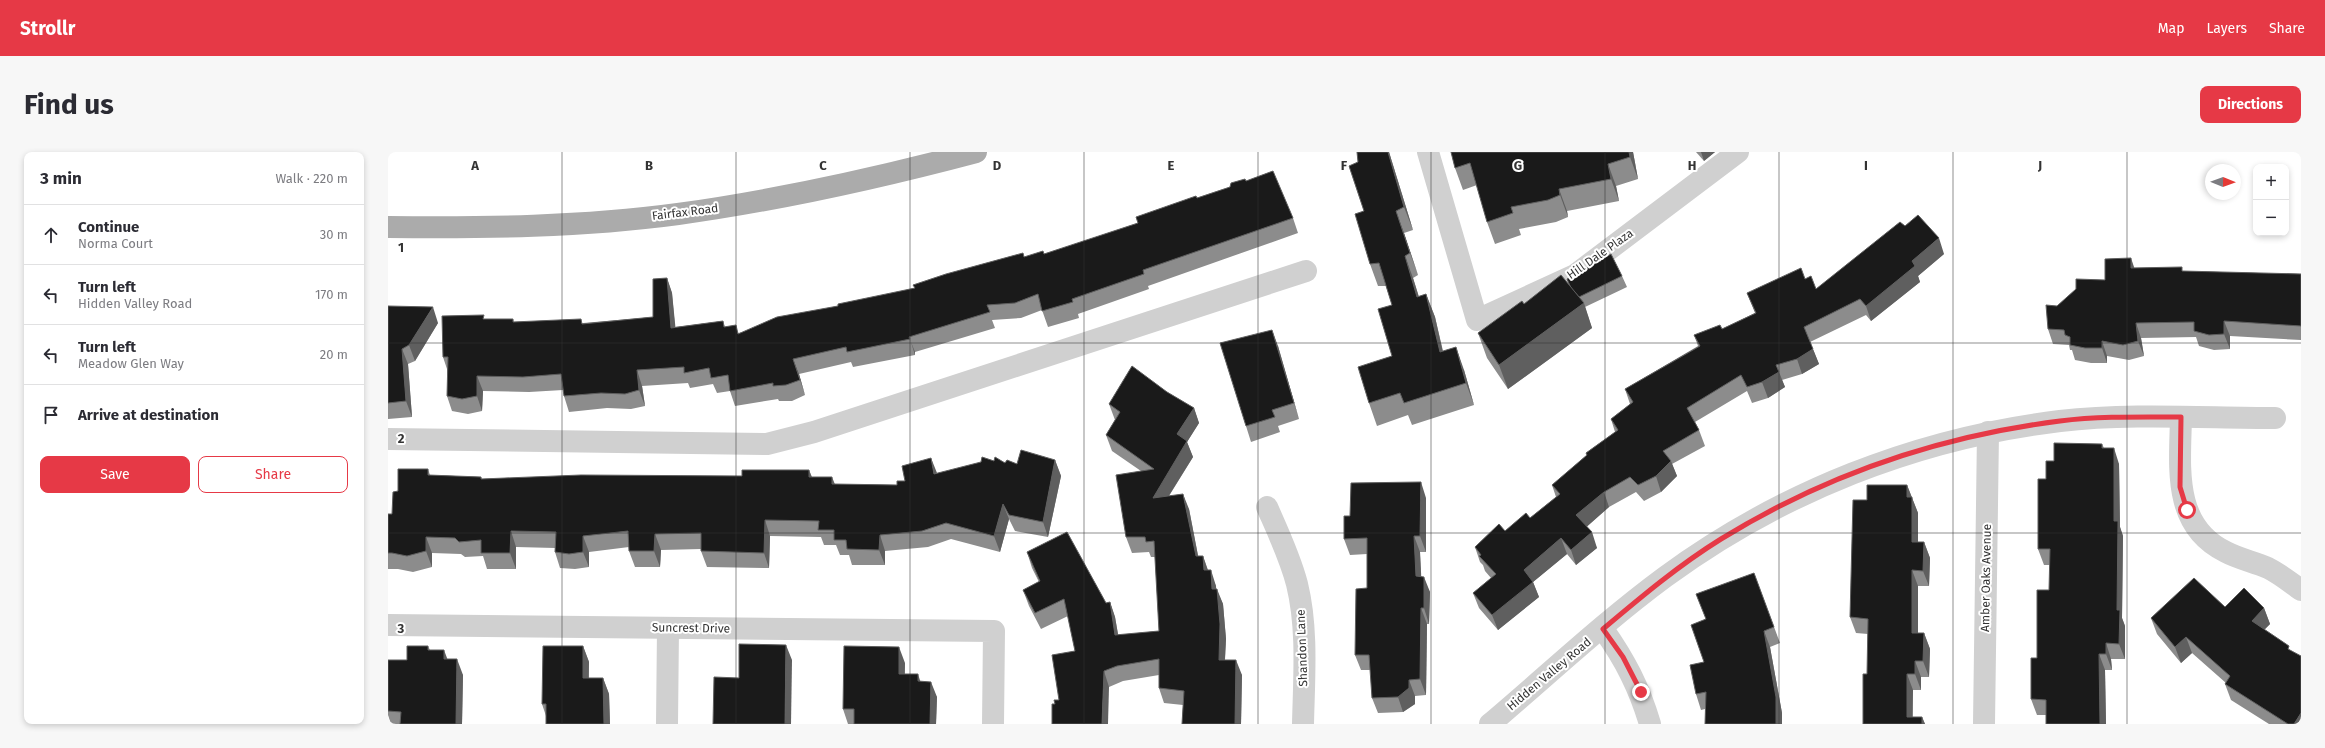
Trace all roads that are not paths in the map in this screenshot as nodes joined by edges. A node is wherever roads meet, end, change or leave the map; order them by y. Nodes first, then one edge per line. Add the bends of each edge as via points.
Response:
1 (976, 152) edge
2 (1428, 152) edge
3 (1738, 152) edge
4 (388, 227) edge
5 (1306, 270) dead end
6 (2181, 417) junction
7 (2275, 418) dead end
8 (1988, 432) junction
9 (388, 439) edge
10 (1266, 507) dead end
11 (2301, 590) edge
12 (388, 625) edge
13 (668, 628) junction
14 (1603, 629) junction
15 (667, 724) edge
16 (993, 724) edge
17 (1303, 724) edge
18 (1490, 724) edge
19 (1650, 724) edge
20 (1984, 724) edge

1 - 4 main road, Fairfax Road via 885,176 794,195 677,214 477,228
2 - 3 street, Hill Dale Plaza via 1477,320 1576,275
5 - 9 street via 814,432 767,444
6 - 7 street, Hidden Valley Road
6 - 8 street, Hidden Valley Road via 2061,421
6 - 11 street via 2180,487 2195,526 2209,541 2225,552 2269,569
8 - 14 street, Hidden Valley Road via 1900,456 1849,474 1780,505 1721,539 1664,578
8 - 20 street, Amber Oaks Avenue
10 - 17 street, Shandon Lane via 1285,547 1297,584 1303,623
12 - 13 street, Suncrest Drive
13 - 15 street
13 - 16 street, Suncrest Drive via 994,631
14 - 18 street, Hidden Valley Road
14 - 19 street via 1623,657 1641,692

